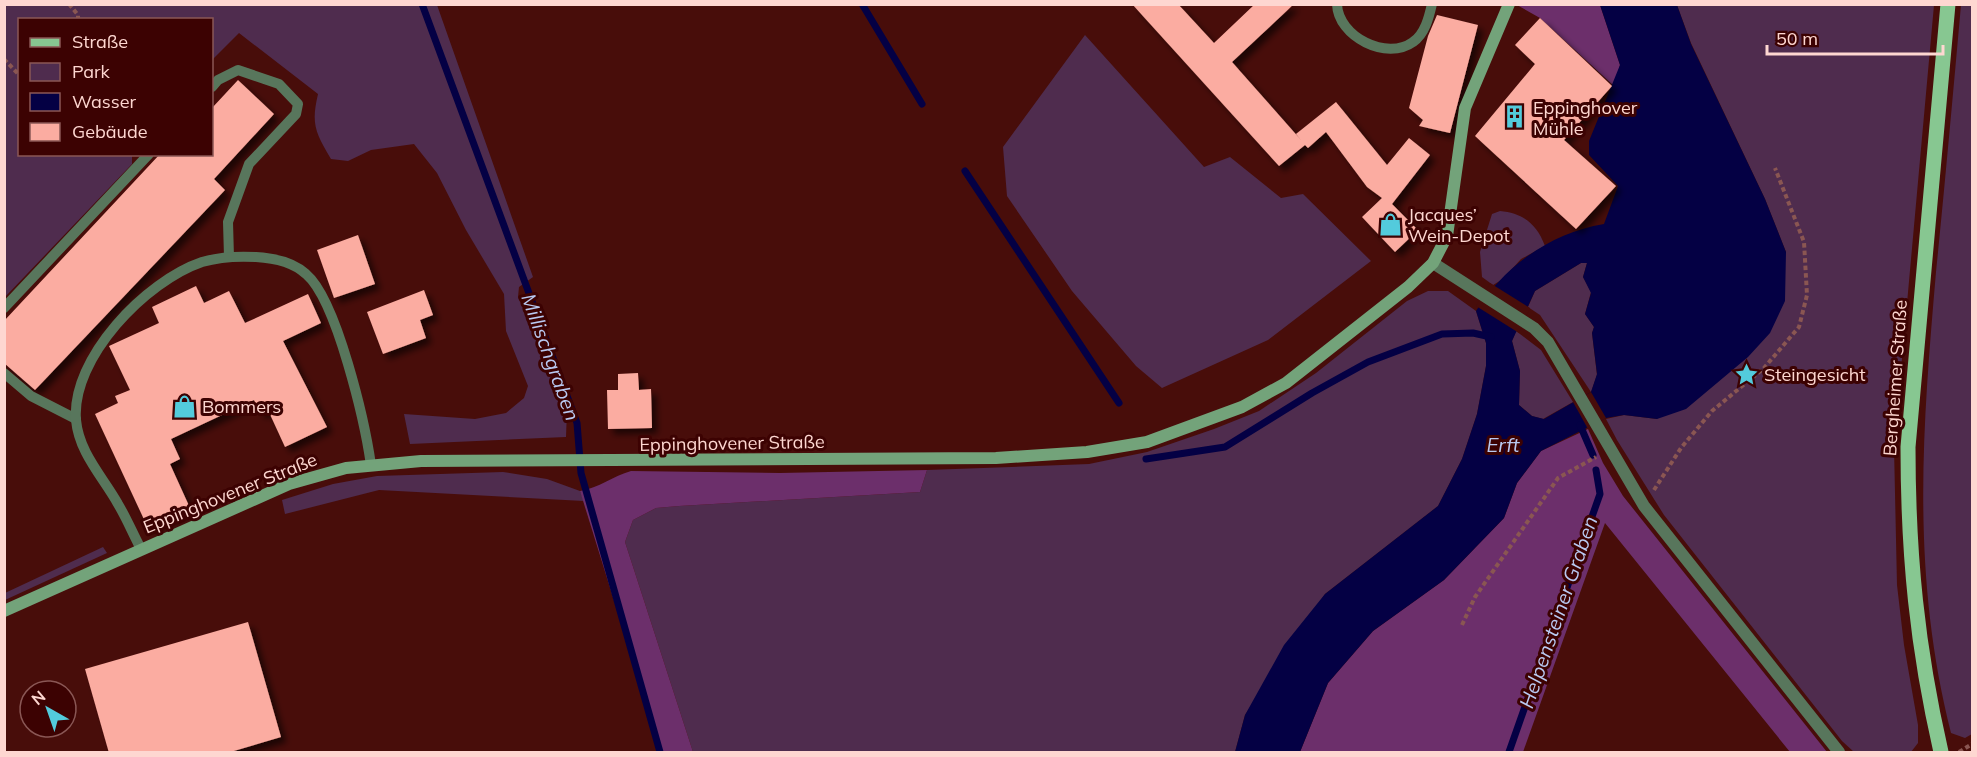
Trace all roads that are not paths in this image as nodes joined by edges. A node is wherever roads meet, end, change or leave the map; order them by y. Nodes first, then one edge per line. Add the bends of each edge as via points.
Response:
1 (1337, 4) edge
2 (1432, 4) edge
3 (1509, 4) edge
4 (1948, 4) edge
5 (213, 86) edge
6 (147, 156) edge
7 (229, 257) junction
8 (1434, 263) junction
9 (4, 308) edge
10 (4, 373) edge
11 (76, 418) junction
12 (371, 465) junction
13 (141, 549) junction
14 (4, 611) edge
15 (1839, 753) edge
16 (1941, 753) edge

1 - 2 lane via 1337,11 1357,38 1380,48 1398,49 1414,42 1427,24
3 - 8 main road via 1465,108 1449,227
4 - 16 main road, Bergheimer Straße via 1913,381 1908,478 1918,642
5 - 7 lane via 238,70 279,84 298,104 296,114 249,164 228,222
6 - 9 lane
7 - 11 lane via 201,262 174,275 131,310 88,368 78,395
7 - 12 lane via 260,257 289,264 308,274 319,288 357,393
8 - 12 main road, Eppinghovener Straße via 1286,383 1242,407 1147,442 1087,452 996,458 421,461
8 - 15 street via 1534,328 1548,342 1644,506
10 - 11 lane via 32,396
11 - 13 lane via 88,456
12 - 13 main road, Eppinghovener Straße via 322,473 289,484
13 - 14 main road, Eppinghovener Straße

